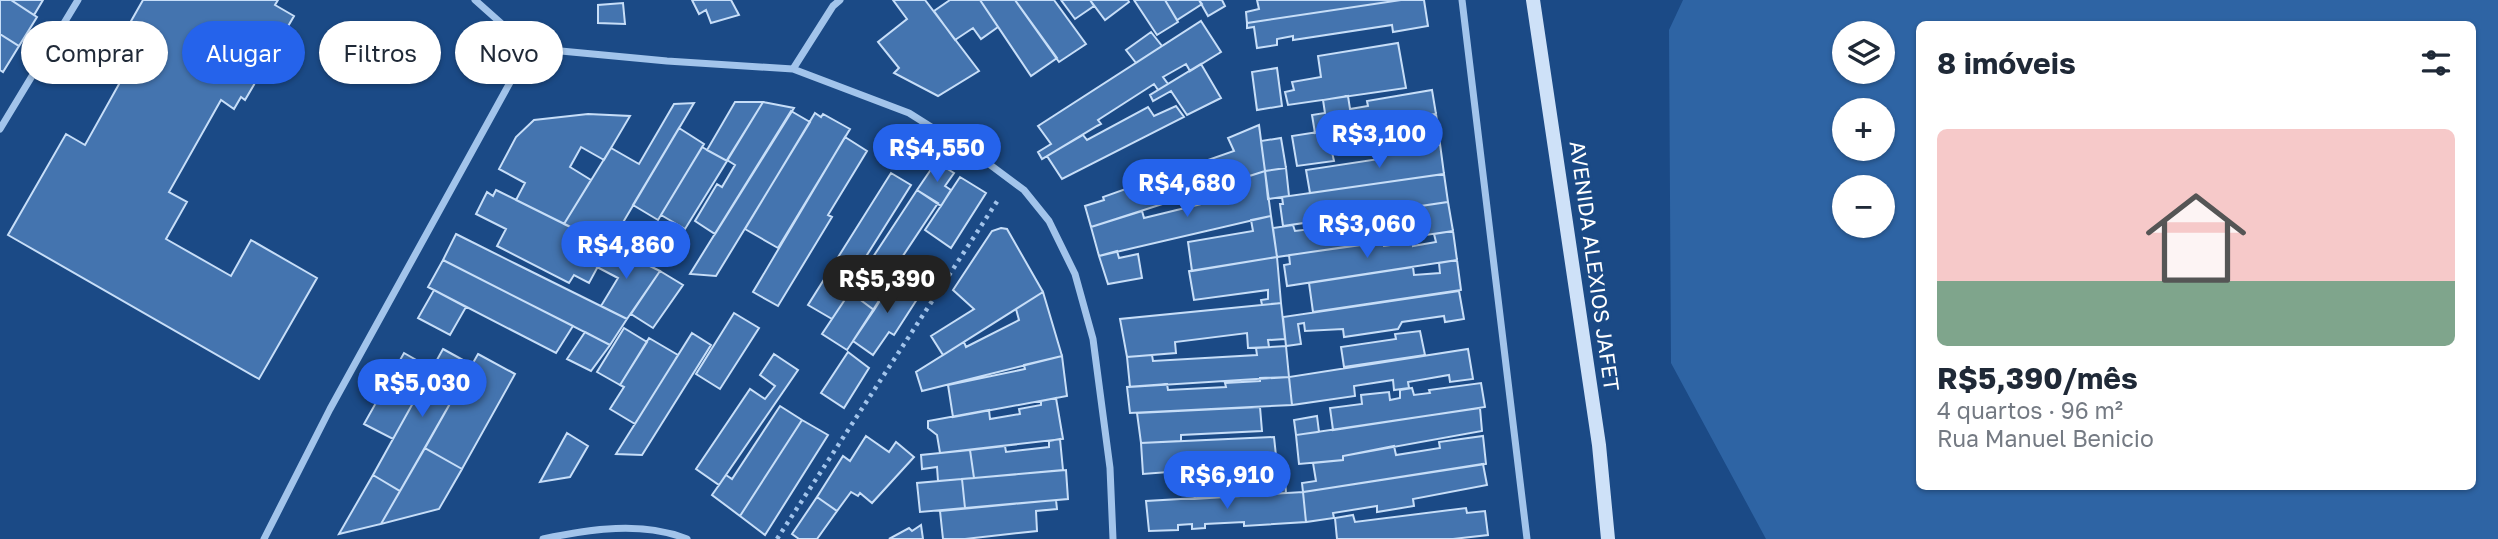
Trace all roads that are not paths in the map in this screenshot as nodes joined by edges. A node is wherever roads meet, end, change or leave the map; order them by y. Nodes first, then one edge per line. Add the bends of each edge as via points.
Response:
1 (78, 0) edge
2 (475, 0) edge
3 (840, 0) edge
4 (1462, 0) edge
5 (1533, 0) edge
6 (499, 21) edge
7 (563, 51) edge
8 (793, 69) junction
9 (509, 84) edge
10 (0, 129) edge
11 (264, 539) edge
12 (543, 539) edge
13 (687, 539) edge
14 (1113, 539) edge
15 (1527, 539) edge
16 (1608, 539) edge

1 - 10 street
2 - 6 street
3 - 8 street
4 - 15 street
5 - 16 main road, AVENIDA ALEXIOS JAFET via 1599,445
7 - 8 street
8 - 14 street via 909,113 1024,190 1049,221 1074,274 1101,382
9 - 11 street via 330,409
12 - 13 street via 639,528 668,531

